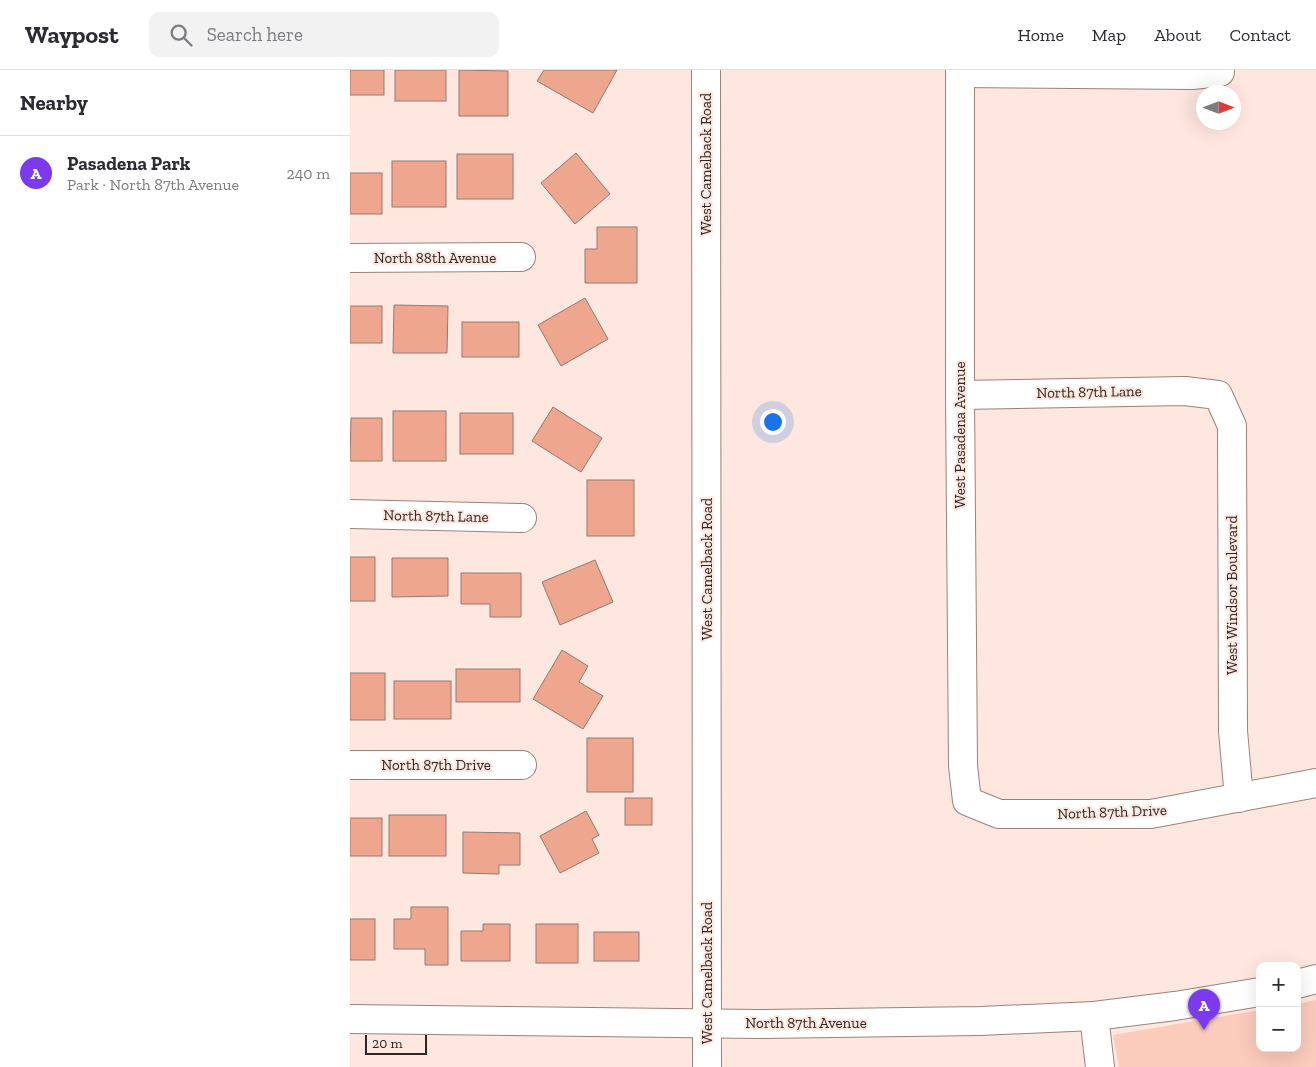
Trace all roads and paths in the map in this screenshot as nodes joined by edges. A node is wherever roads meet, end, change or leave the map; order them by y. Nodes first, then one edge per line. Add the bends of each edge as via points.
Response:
1 (706, 70) edge
2 (1220, 71) edge
3 (960, 72) edge
4 (521, 257) dead end
5 (350, 258) edge
6 (960, 395) junction
7 (1218, 395) joint
8 (350, 514) edge
9 (522, 518) dead end
10 (350, 765) edge
11 (522, 765) dead end
12 (1316, 783) edge
13 (1239, 798) junction
14 (967, 801) joint
15 (1316, 980) edge
16 (1301, 983) edge
17 (1256, 993) edge
18 (1094, 1016) junction
19 (350, 1019) edge
20 (708, 1023) junction
21 (707, 1067) edge
22 (1100, 1067) edge

1 - 20 street, West Camelback Road
2 - 3 street via 1192,75
3 - 6 street, West Pasadena Avenue
4 - 5 street, North 88th Avenue
6 - 7 street, North 87th Lane via 1185,391
6 - 14 street, West Pasadena Avenue via 963,766
7 - 13 street, West Windsor Boulevard via 1232,426 1233,731
8 - 9 street, North 87th Lane
10 - 11 street, North 87th Drive
12 - 13 street, North 87th Drive
13 - 14 street, North 87th Drive via 1152,814 999,814
15 - 16 street
17 - 18 street, North 87th Avenue
18 - 20 street, North 87th Avenue via 980,1021
18 - 22 street
19 - 20 street, North 87th Avenue
20 - 21 street, West Camelback Road

